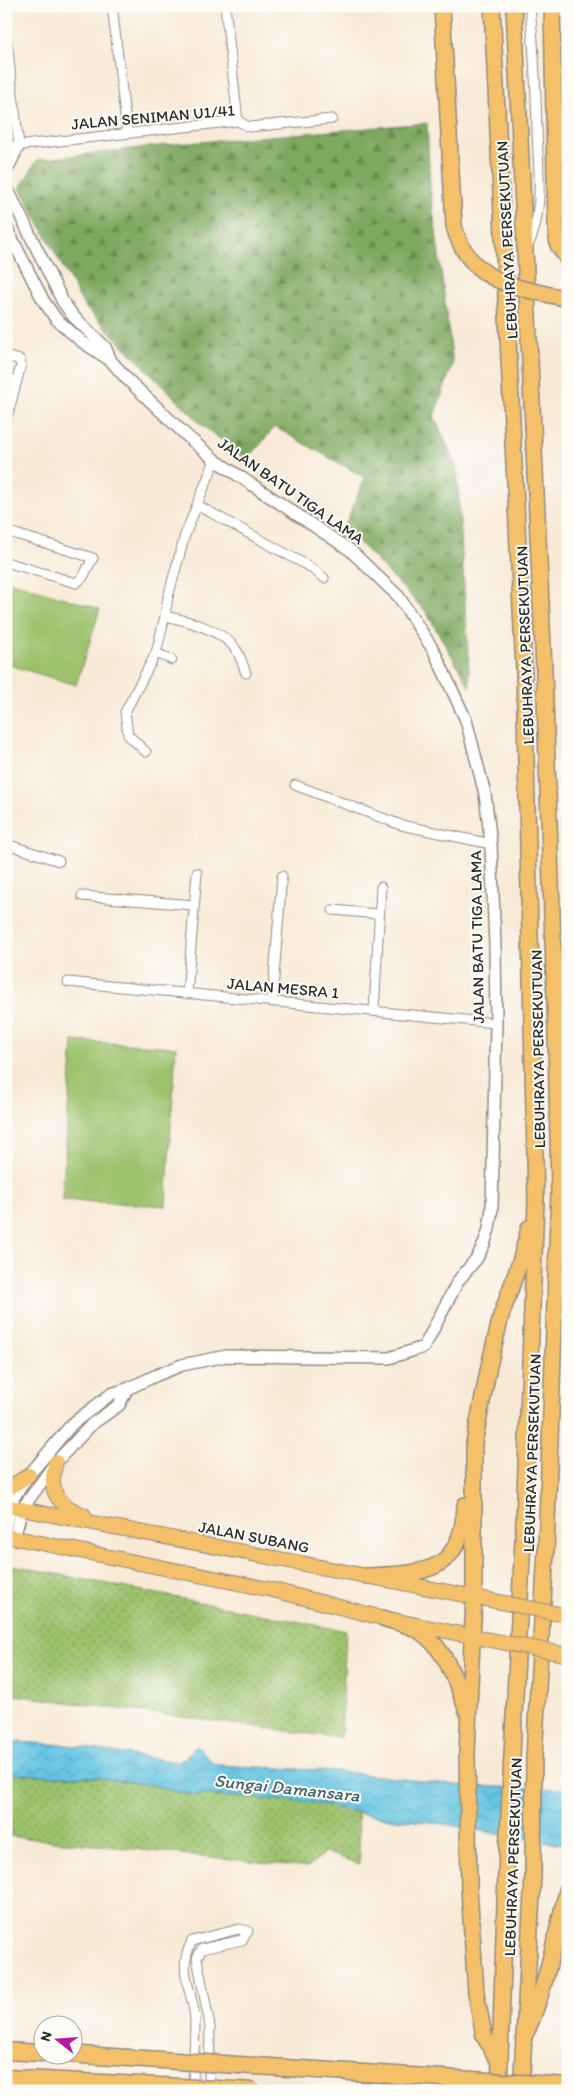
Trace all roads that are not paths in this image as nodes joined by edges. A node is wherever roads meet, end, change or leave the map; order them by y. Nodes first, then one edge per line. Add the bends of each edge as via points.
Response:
1 (112, 6) edge
2 (225, 6) edge
3 (442, 6) edge
4 (492, 6) edge
5 (514, 6) edge
6 (530, 6) edge
7 (552, 6) edge
8 (6, 35) edge
9 (332, 118) dead end
10 (238, 121) junction
11 (127, 133) junction
12 (19, 145) junction
13 (6, 147) edge
14 (6, 172) edge
15 (6, 186) edge
16 (6, 227) edge
17 (525, 252) junction
18 (568, 260) edge
19 (568, 299) edge
20 (6, 356) edge
21 (111, 361) junction
22 (6, 421) edge
23 (215, 460) junction
24 (197, 505) junction
25 (6, 531) edge
26 (6, 562) edge
27 (324, 578) dead end
28 (165, 616) junction
29 (156, 653) junction
30 (172, 660) dead end
31 (246, 673) dead end
32 (146, 752) dead end
33 (295, 785) dead end
34 (6, 844) edge
35 (491, 844) junction
36 (59, 860) dead end
37 (197, 873) dead end
38 (282, 876) dead end
39 (381, 887) dead end
40 (82, 896) dead end
41 (194, 905) junction
42 (333, 910) dead end
43 (379, 914) junction
44 (68, 982) dead end
45 (187, 994) junction
46 (272, 1002) junction
47 (374, 1012) junction
48 (496, 1023) junction
49 (558, 1192) junction
50 (536, 1201) junction
51 (568, 1214) edge
52 (127, 1389) junction
53 (474, 1443) junction
54 (56, 1462) junction
55 (29, 1475) junction
56 (6, 1490) edge
57 (13, 1507) edge
58 (6, 1524) edge
59 (127, 1530) junction
60 (10, 1537) edge
61 (367, 1576) junction
62 (474, 1597) junction
63 (564, 1614) edge
64 (383, 1618) junction
65 (473, 1635) junction
66 (568, 1655) edge
67 (469, 1717) junction
68 (568, 1887) edge
69 (522, 2042) junction
70 (6, 2051) edge
71 (32, 2052) edge
72 (82, 2055) edge
73 (500, 2064) junction
74 (6, 2078) edge
75 (568, 2086) edge
76 (193, 2091) edge
77 (209, 2091) edge
78 (255, 2091) edge
79 (499, 2091) edge
80 (521, 2091) edge

1 - 11 street
2 - 10 street
3 - 19 highway, bridge via 454,226 458,242 467,257 496,280
4 - 50 highway, LEBUHRAYA PERSEKUTUAN via 524,671
5 - 17 highway, LEBUHRAYA PERSEKUTUAN
6 - 17 street via 539,198 536,223
7 - 18 highway via 556,229 558,244
8 - 12 street
9 - 10 street, JALAN SENIMAN U1/41 via 249,126
10 - 11 street, JALAN SENIMAN U1/41
11 - 12 street, JALAN SENIMAN U1/41
12 - 13 street, JALAN SENIMAN U1/41
12 - 14 street
15 - 21 street, JALAN BATU TIGA LAMA via 63,302 106,347
16 - 21 street, JALAN BATU TIGA LAMA via 56,319
17 - 49 highway, LEBUHRAYA PERSEKUTUAN via 544,680 556,1023
20 - 22 street via 20,360 21,365
21 - 23 street, JALAN BATU TIGA LAMA
23 - 24 street
23 - 35 street, JALAN BATU TIGA LAMA via 350,550 399,597 434,651 466,720 485,794
24 - 27 street via 310,567
24 - 28 street via 185,535
25 - 26 street via 94,558 76,583
28 - 29 street
28 - 31 street via 227,639 238,652
29 - 30 street
29 - 32 street via 126,712 128,734
33 - 35 street via 401,825
34 - 36 street
35 - 48 street, JALAN BATU TIGA LAMA
37 - 41 street
38 - 46 street
39 - 43 street
40 - 41 street
41 - 45 street
42 - 43 street
43 - 47 street
44 - 45 street, JALAN MESRA 1
45 - 46 street, JALAN MESRA 1
46 - 47 street, JALAN MESRA 1
47 - 48 street, JALAN MESRA 1
48 - 52 street, JALAN BATU TIGA LAMA via 489,1229 476,1258 458,1282 424,1347 390,1358 226,1356 182,1364
49 - 51 highway
49 - 69 highway, LEBUHRAYA PERSEKUTUAN via 546,1551 534,1758 533,1876
50 - 53 highway via 521,1259 501,1316
50 - 73 highway, LEBUHRAYA PERSEKUTUAN
52 - 54 street via 119,1405 92,1424
52 - 55 street, JALAN BATU TIGA LAMA via 111,1394 72,1424
53 - 61 highway via 464,1524 450,1556 439,1564 409,1574
53 - 62 highway
54 - 57 street
54 - 59 main road via 52,1478 60,1503 70,1510
55 - 56 main road
55 - 57 street, JALAN BATU TIGA LAMA via 14,1497
57 - 58 street
57 - 59 main road, JALAN SUBANG
57 - 60 street
59 - 61 main road, JALAN SUBANG
60 - 64 main road via 273,1590
61 - 62 main road, JALAN SUBANG
62 - 63 main road, JALAN SUBANG, bridge
62 - 65 highway
64 - 65 main road
64 - 67 highway via 411,1627 441,1652 454,1674
65 - 66 main road, bridge
65 - 67 highway
67 - 73 highway via 469,1889 476,1992 484,2036
68 - 69 highway via 540,1998
69 - 80 highway, LEBUHRAYA PERSEKUTUAN
70 - 71 highway
72 - 75 highway, bridge
73 - 79 highway, LEBUHRAYA PERSEKUTUAN
74 - 78 highway, bridge
76 - 77 street via 194,2019 184,1964 186,1951 192,1941 239,1929 248,1931 242,1940 202,1949 197,1958 210,2026

